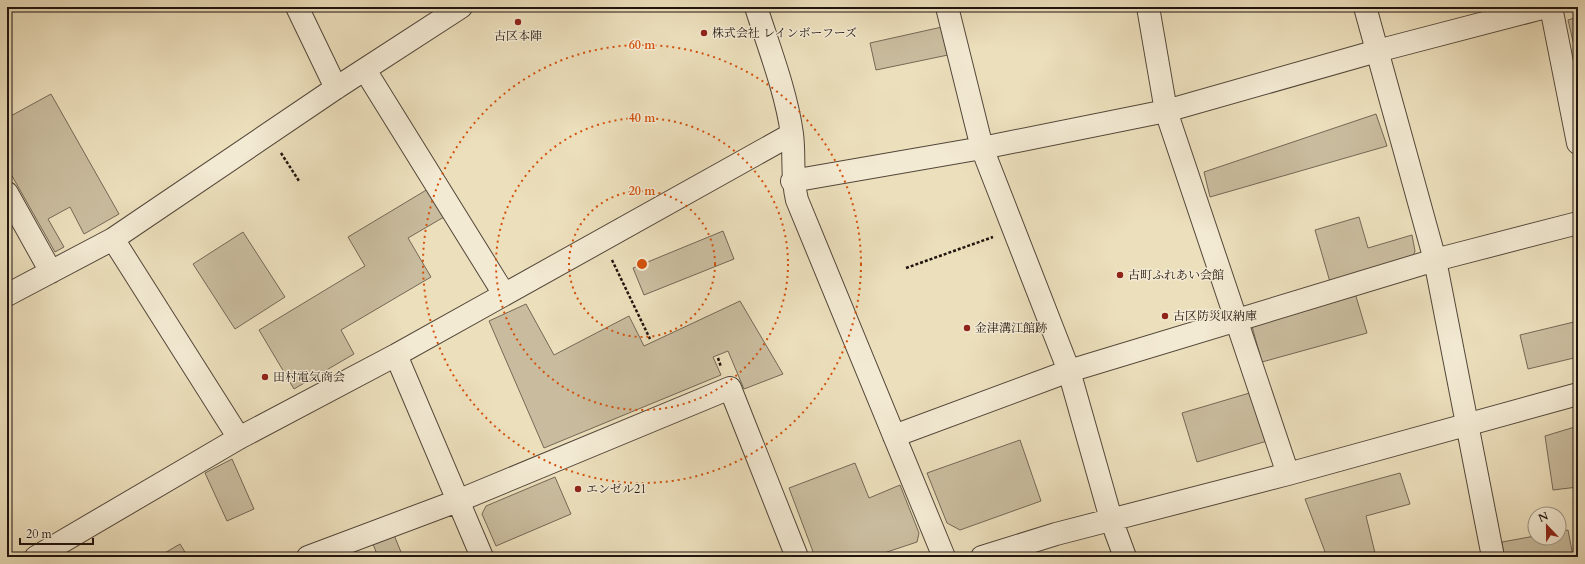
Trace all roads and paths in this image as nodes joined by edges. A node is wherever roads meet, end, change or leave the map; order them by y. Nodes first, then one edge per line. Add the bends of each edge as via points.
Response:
1 (297, 7) edge
2 (461, 7) edge
3 (756, 7) edge
4 (946, 7) edge
5 (1148, 7) edge
6 (1365, 7) edge
7 (1546, 7) edge
8 (1551, 7) edge
9 (1377, 50) junction
10 (365, 70) junction
11 (336, 88) junction
12 (1166, 112) junction
13 (792, 134) junction
14 (1578, 143) edge
15 (982, 148) junction
16 (280, 152) dead end
17 (299, 181) dead end
18 (792, 181) junction
19 (7, 193) edge
20 (1578, 223) edge
21 (999, 235) dead end
22 (113, 239) junction
23 (602, 240) junction
24 (1435, 260) junction
25 (906, 268) dead end
26 (51, 272) junction
27 (504, 294) junction
28 (7, 295) edge
29 (1237, 320) junction
30 (650, 339) dead end
31 (396, 356) junction
32 (1069, 371) junction
33 (1578, 394) edge
34 (1468, 424) junction
35 (894, 436) junction
36 (239, 438) junction
37 (1288, 474) junction
38 (460, 500) junction
39 (1111, 519) junction
40 (36, 557) edge
41 (308, 557) edge
42 (482, 557) edge
43 (797, 557) edge
44 (944, 557) edge
45 (982, 557) edge
46 (1125, 557) edge
47 (1493, 557) edge

1 - 11 street
2 - 10 street
3 - 13 street via 778,74
4 - 15 street
5 - 12 street
6 - 9 street
7 - 9 street
8 - 14 street
9 - 12 street
9 - 24 street
10 - 11 street
10 - 27 street
11 - 22 street
12 - 15 street
12 - 29 street
13 - 18 street
13 - 23 street
15 - 18 street
15 - 32 street
16 - 17 path
18 - 35 street via 797,200
19 - 26 street
20 - 24 street
21 - 25 path
22 - 26 street
22 - 36 street
23 - 27 street
23 - 30 path
24 - 29 street
24 - 34 street
26 - 28 street
27 - 31 street
29 - 32 street
29 - 37 street
31 - 36 street
31 - 38 street
32 - 35 street
32 - 39 street
33 - 34 street
34 - 37 street
34 - 47 street
35 - 44 street
36 - 40 street
37 - 39 street
38 - 41 street
38 - 42 street
38 - 43 street via 730,388
39 - 45 street
39 - 46 street

